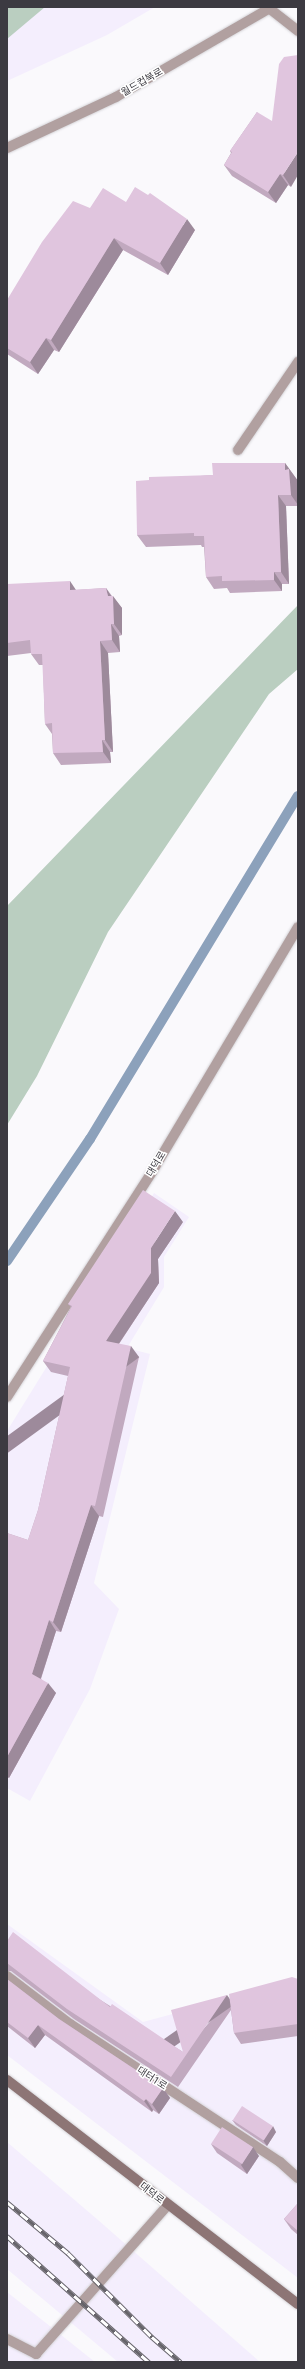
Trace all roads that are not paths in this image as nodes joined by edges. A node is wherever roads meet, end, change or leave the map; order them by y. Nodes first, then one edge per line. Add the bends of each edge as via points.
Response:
1 (271, 8) edge
2 (298, 31) edge
3 (7, 148) edge
4 (298, 362) edge
5 (238, 450) dead end
6 (298, 927) edge
7 (7, 1397) edge
8 (7, 1976) edge
9 (7, 2080) edge
10 (298, 2178) edge
11 (168, 2205) junction
12 (298, 2304) edge
13 (7, 2339) edge
14 (34, 2358) edge

1 - 2 street
1 - 3 street, 월드컵북로 via 116,97
4 - 5 street
6 - 7 street, 대덕로 via 152,1172
8 - 10 street, 대터1로 via 70,2024 280,2162
9 - 11 street, 대덕로
11 - 12 street, 대덕로
11 - 14 street
13 - 14 street

